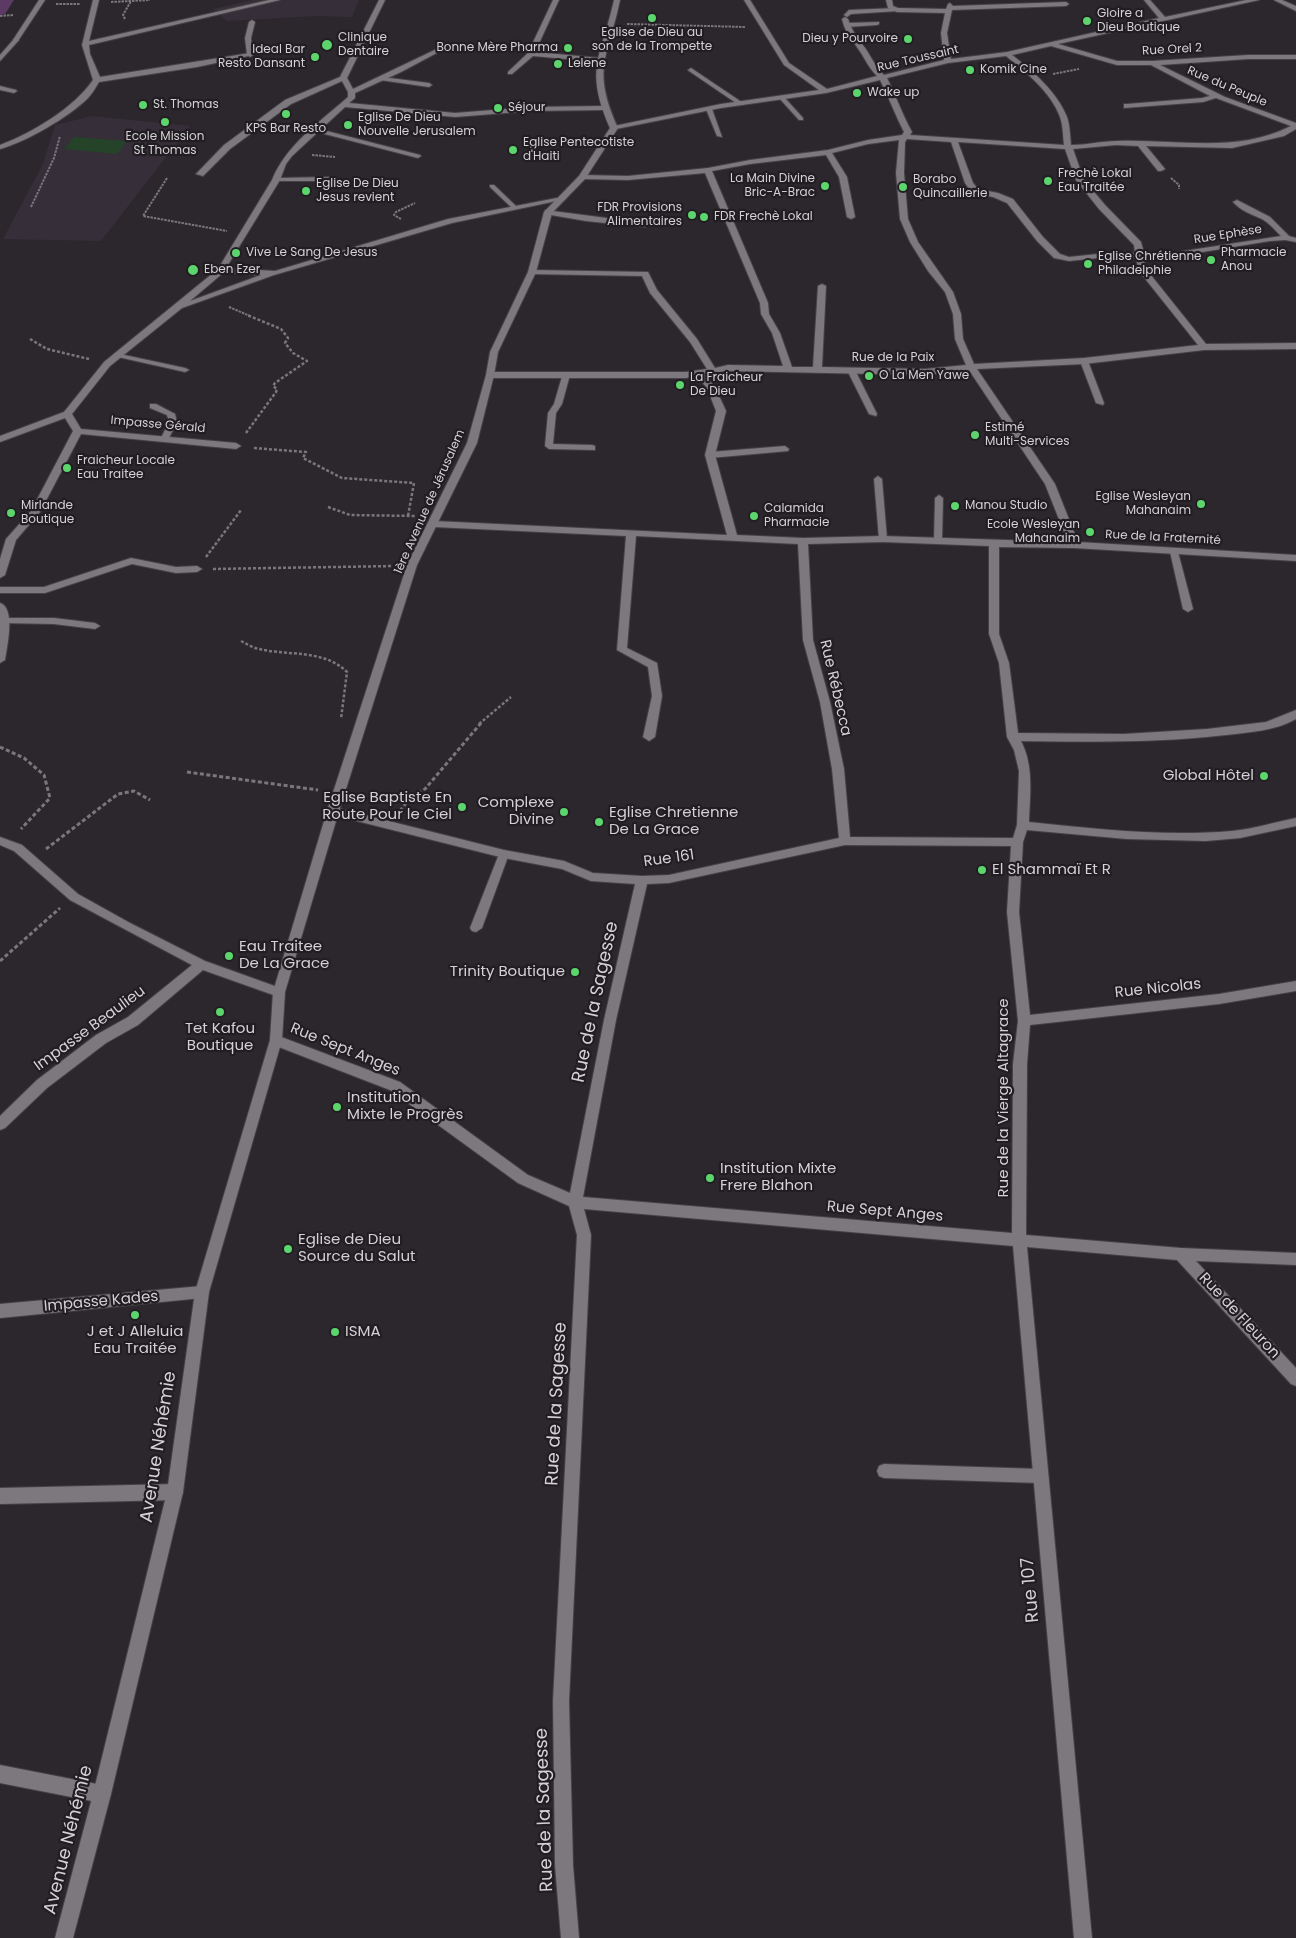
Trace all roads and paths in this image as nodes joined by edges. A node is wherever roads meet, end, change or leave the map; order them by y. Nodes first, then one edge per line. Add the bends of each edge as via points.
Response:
1 (150, 0) edge
2 (277, 0) edge
3 (382, 0) edge
4 (556, 0) edge
5 (617, 0) edge
6 (746, 0) edge
7 (888, 0) edge
8 (1147, 0) edge
9 (1256, 0) edge
10 (1277, 0) edge
11 (41, 2) edge
12 (96, 2) edge
13 (1066, 4) dead end
14 (949, 6) edge
15 (897, 10) junction
16 (1296, 10) edge
17 (1163, 19) junction
18 (847, 20) junction
19 (252, 22) dead end
20 (612, 23) junction
21 (877, 23) dead end
22 (762, 27) junction
23 (16, 40) joint
24 (86, 44) junction
25 (1053, 45) junction
26 (443, 48) dead end
27 (531, 54) junction
28 (1007, 54) junction
29 (250, 55) joint
30 (1296, 57) edge
31 (0, 59) edge
32 (600, 60) junction
33 (948, 61) junction
34 (1152, 63) junction
35 (1083, 69) dead end
36 (690, 70) dead end
37 (510, 73) dead end
38 (343, 78) junction
39 (883, 78) junction
40 (1037, 78) junction
41 (382, 79) junction
42 (97, 80) junction
43 (428, 85) dead end
44 (0, 88) edge
45 (14, 90) dead end
46 (826, 90) junction
47 (352, 92) junction
48 (1216, 96) junction
49 (782, 98) junction
50 (741, 104) junction
51 (345, 105) junction
52 (72, 106) junction
53 (1126, 106) dead end
54 (605, 108) junction
55 (709, 109) junction
56 (801, 119) dead end
57 (1296, 126) edge
58 (614, 128) junction
59 (315, 130) junction
60 (18, 135) dead end
61 (720, 136) dead end
62 (905, 137) junction
63 (954, 141) junction
64 (1141, 144) junction
65 (0, 146) edge
66 (1068, 147) junction
67 (828, 152) junction
68 (418, 156) dead end
69 (1161, 169) dead end
70 (708, 170) junction
71 (200, 174) dead end
72 (582, 177) junction
73 (167, 178) dead end
74 (330, 179) dead end
75 (276, 180) junction
76 (492, 186) dead end
77 (562, 199) junction
78 (1237, 202) dead end
79 (31, 207) dead end
80 (514, 208) junction
81 (548, 212) junction
82 (851, 217) dead end
83 (644, 225) dead end
84 (242, 234) junction
85 (1285, 238) junction
86 (1296, 240) edge
87 (1140, 256) junction
88 (221, 270) junction
89 (532, 272) junction
90 (276, 273) junction
91 (822, 286) dead end
92 (207, 298) junction
93 (177, 308) junction
94 (30, 339) dead end
95 (1296, 346) edge
96 (1204, 347) junction
97 (118, 355) junction
98 (1084, 360) junction
99 (107, 364) junction
100 (972, 367) junction
101 (788, 369) junction
102 (817, 369) junction
103 (185, 370) dead end
104 (712, 370) junction
105 (851, 370) junction
106 (700, 374) junction
107 (490, 375) junction
108 (566, 375) junction
109 (1100, 404) dead end
110 (153, 406) dead end
111 (68, 414) junction
112 (873, 414) dead end
113 (78, 431) junction
114 (165, 438) junction
115 (0, 439) edge
116 (236, 446) junction
117 (592, 448) dead end
118 (785, 449) dead end
119 (710, 455) junction
120 (878, 479) dead end
121 (939, 498) dead end
122 (328, 507) dead end
123 (241, 510) dead end
124 (408, 516) junction
125 (435, 521) junction
126 (631, 532) junction
127 (733, 538) junction
128 (883, 539) junction
129 (803, 541) junction
130 (938, 541) junction
131 (994, 544) junction
132 (1074, 545) junction
133 (1174, 552) junction
134 (1296, 558) edge
135 (412, 565) junction
136 (197, 569) junction
137 (0, 575) edge
138 (0, 590) edge
139 (0, 606) edge
140 (1188, 609) dead end
141 (5, 621) junction
142 (95, 626) dead end
143 (241, 641) dead end
144 (0, 660) edge
145 (511, 697) dead end
146 (1296, 714) edge
147 (340, 721) dead end
148 (649, 736) dead end
149 (1013, 738) junction
150 (0, 747) edge
151 (187, 772) dead end
152 (321, 782) dead end
153 (318, 790) junction
154 (338, 794) junction
155 (150, 800) dead end
156 (332, 811) junction
157 (1296, 822) edge
158 (390, 825) junction
159 (1023, 825) junction
160 (845, 841) junction
161 (4, 842) edge
162 (1017, 842) junction
163 (504, 854) junction
164 (32, 860) junction
165 (642, 880) junction
166 (74, 897) junction
167 (476, 928) dead end
168 (0, 961) edge
169 (202, 964) junction
170 (1296, 986) edge
171 (279, 992) junction
172 (1024, 1021) junction
173 (276, 1040) junction
174 (0, 1124) edge
175 (575, 1202) junction
176 (1019, 1239) junction
177 (1181, 1254) junction
178 (1296, 1259) edge
179 (202, 1292) junction
180 (0, 1311) edge
181 (1296, 1379) edge
182 (884, 1472) dead end
183 (1040, 1476) junction
184 (175, 1492) junction
185 (0, 1496) edge
186 (0, 1774) edge
187 (102, 1794) junction
188 (64, 1938) edge
189 (570, 1938) edge
190 (1082, 1938) edge

1 - 12 path
2 - 24 street
3 - 38 street
4 - 27 street
5 - 20 street
6 - 22 street
7 - 15 street via 890,8
8 - 17 street
9 - 17 street, Rue Toussaint
10 - 16 street
11 - 12 path
11 - 23 lane
12 - 24 street
13 - 14 street
14 - 15 street
14 - 33 street via 944,33
15 - 18 lane via 849,12
17 - 25 street, Rue Toussaint
18 - 21 lane
18 - 39 street via 850,33 870,65
19 - 29 lane via 248,38
20 - 22 path
20 - 32 street
22 - 46 street via 786,64
23 - 31 street
24 - 42 street
25 - 28 street, Rue Toussaint
25 - 34 street, Rue Orel 2 via 1118,63
26 - 41 street
27 - 32 street
27 - 37 street
28 - 33 street, Rue Toussaint
28 - 40 street
29 - 42 street
30 - 34 street, Rue Orel 2
32 - 54 street via 599,78
33 - 39 street, Rue Toussaint
34 - 48 street, Rue du Peuple
35 - 40 path
36 - 50 lane
38 - 47 street
38 - 71 street via 288,102 227,147
39 - 46 street, Rue Toussaint
39 - 62 street via 908,132
40 - 66 street via 1064,118
41 - 43 lane
41 - 47 street
42 - 52 street via 86,96
44 - 45 lane
46 - 49 street, Rue Toussaint
47 - 51 street
48 - 53 street via 1203,100
48 - 57 street, Rue du Peuple
49 - 50 street, Rue Toussaint
49 - 56 lane
50 - 55 street, Rue Toussaint
51 - 54 street via 456,115
51 - 59 street
52 - 65 street via 23,140
52 - 79 path via 74,116 61,135
54 - 58 street
55 - 58 street, Rue Toussaint
55 - 61 lane
57 - 64 street via 1281,134 1232,146
58 - 72 street
59 - 68 lane
59 - 75 street via 289,154
60 - 65 street
62 - 63 street
62 - 67 street
62 - 100 street via 901,142 900,173 904,219 914,242 949,292 957,314 959,339
63 - 66 street
63 - 87 street, Rue Ephèse via 975,191 1010,201 1057,256 1069,259 1118,254
64 - 66 street
64 - 69 street
66 - 87 street via 1080,180 1102,208 1138,244
67 - 70 street
67 - 82 street via 843,177
70 - 72 street via 628,178
70 - 101 street
72 - 77 street
73 - 84 path via 143,216
74 - 75 lane
75 - 84 street
76 - 80 lane
77 - 80 street
77 - 81 street
78 - 85 street via 1246,210 1268,219
80 - 90 street via 451,221
81 - 83 street
81 - 89 street, 1ère Avenue de Jérusalem
84 - 88 street
85 - 86 street, Rue Ephèse
85 - 87 street, Rue Ephèse via 1178,254
87 - 96 street via 1142,269
88 - 90 street
88 - 93 street
89 - 104 street via 645,274 653,291 694,340
89 - 107 street, 1ère Avenue de Jérusalem via 494,352
90 - 92 street
91 - 102 street
92 - 93 street
92 - 116 path via 281,330 287,334 285,343 289,348 307,361 275,383 276,392
93 - 97 street
94 - 99 path via 47,349
95 - 96 street, Rue de la Paix
96 - 98 street, Rue de la Paix
97 - 99 street
97 - 103 lane
98 - 100 street, Rue de la Paix
98 - 109 lane
99 - 111 street
100 - 105 street, Rue de la Paix via 925,372
100 - 132 street via 1050,484
101 - 102 street, Rue de la Paix
101 - 104 street, Rue de la Paix
102 - 105 street, Rue de la Paix
104 - 106 street, Rue de la Paix
105 - 112 lane
106 - 108 street, Rue de la Paix
106 - 119 street via 711,386 721,411
107 - 108 street, Rue de la Paix
107 - 125 street, 1ère Avenue de Jérusalem via 472,443
108 - 117 lane via 558,404 552,413 550,446
110 - 114 lane via 171,414 173,422
111 - 113 street
111 - 115 street
113 - 114 street, Impasse Gérald
113 - 137 street via 35,512 11,538
114 - 116 street, Impasse Gérald
116 - 124 path via 306,452 303,458 342,478 414,484
118 - 119 lane
119 - 127 street
120 - 128 lane
121 - 130 lane
122 - 124 path via 350,515
123 - 136 path
124 - 125 path
125 - 126 street, Rue de la Fraternité
125 - 135 street, 1ère Avenue de Jérusalem
126 - 127 street, Rue de la Fraternité
126 - 148 street via 622,650 653,665 657,696
127 - 129 street, Rue de la Fraternité
128 - 129 street, Rue de la Fraternité
128 - 130 street, Rue de la Fraternité
129 - 160 street, Rue Rébecca via 808,640 825,702 838,769
130 - 131 street, Rue de la Fraternité
131 - 132 street, Rue de la Fraternité
131 - 149 street, Rue de la Vierge Altagrace via 994,634 1004,663
132 - 133 street, Rue de la Fraternité
133 - 134 street, Rue de la Fraternité
133 - 140 lane
135 - 136 path
135 - 154 street, 1ère Avenue de Jérusalem
136 - 138 street via 176,570 131,561 46,590
139 - 141 street
141 - 142 lane via 54,621
141 - 144 street
143 - 147 path via 257,649 315,656 338,663 347,672
145 - 158 path via 484,719 425,790 412,795
146 - 149 street via 1284,722 1262,727 1202,735
149 - 159 street, Rue de la Vierge Altagrace via 1025,771
150 - 161 path via 24,758 44,775 50,798
151 - 153 path
152 - 153 path
153 - 154 path
154 - 156 street, 1ère Avenue de Jérusalem
155 - 164 path via 134,791 118,794
156 - 158 street, Rue 161
156 - 171 street, 1ère Avenue de Jérusalem
157 - 159 street via 1234,835 1169,836 1106,834
158 - 163 street, Rue 161
159 - 162 street, Rue de la Vierge Altagrace
160 - 162 street, Rue 161
160 - 165 street, Rue 161 via 669,879
161 - 164 street via 18,848
162 - 172 street, Rue de la Vierge Altagrace via 1013,912
163 - 165 street, Rue 161 via 564,865 591,877
163 - 167 lane
164 - 166 street
165 - 175 street, Rue de la Sagesse via 610,1020
166 - 168 path
166 - 169 street
169 - 171 street
169 - 174 street, Impasse Beaulieu via 133,1021 102,1039 42,1084
170 - 172 street, Rue Nicolas via 1220,999
171 - 173 street, Avenue Néhémie
172 - 176 street, Rue de la Vierge Altagrace via 1020,1064
173 - 175 street, Rue Sept Anges via 396,1086 522,1179
173 - 179 street, Avenue Néhémie
175 - 176 street, Rue Sept Anges
175 - 189 street, Rue de la Sagesse via 584,1234 561,1702 564,1865
176 - 177 street, Rue Sept Anges
176 - 183 street, Rue 107
177 - 178 street, Rue Sept Anges
177 - 181 street, Rue de Fleuron
179 - 180 street, Impasse Kades
179 - 184 street, Avenue Néhémie
182 - 183 lane
183 - 190 street, Rue 107
184 - 185 street
184 - 187 street, Avenue Néhémie
186 - 187 street
187 - 188 street, Avenue Néhémie

